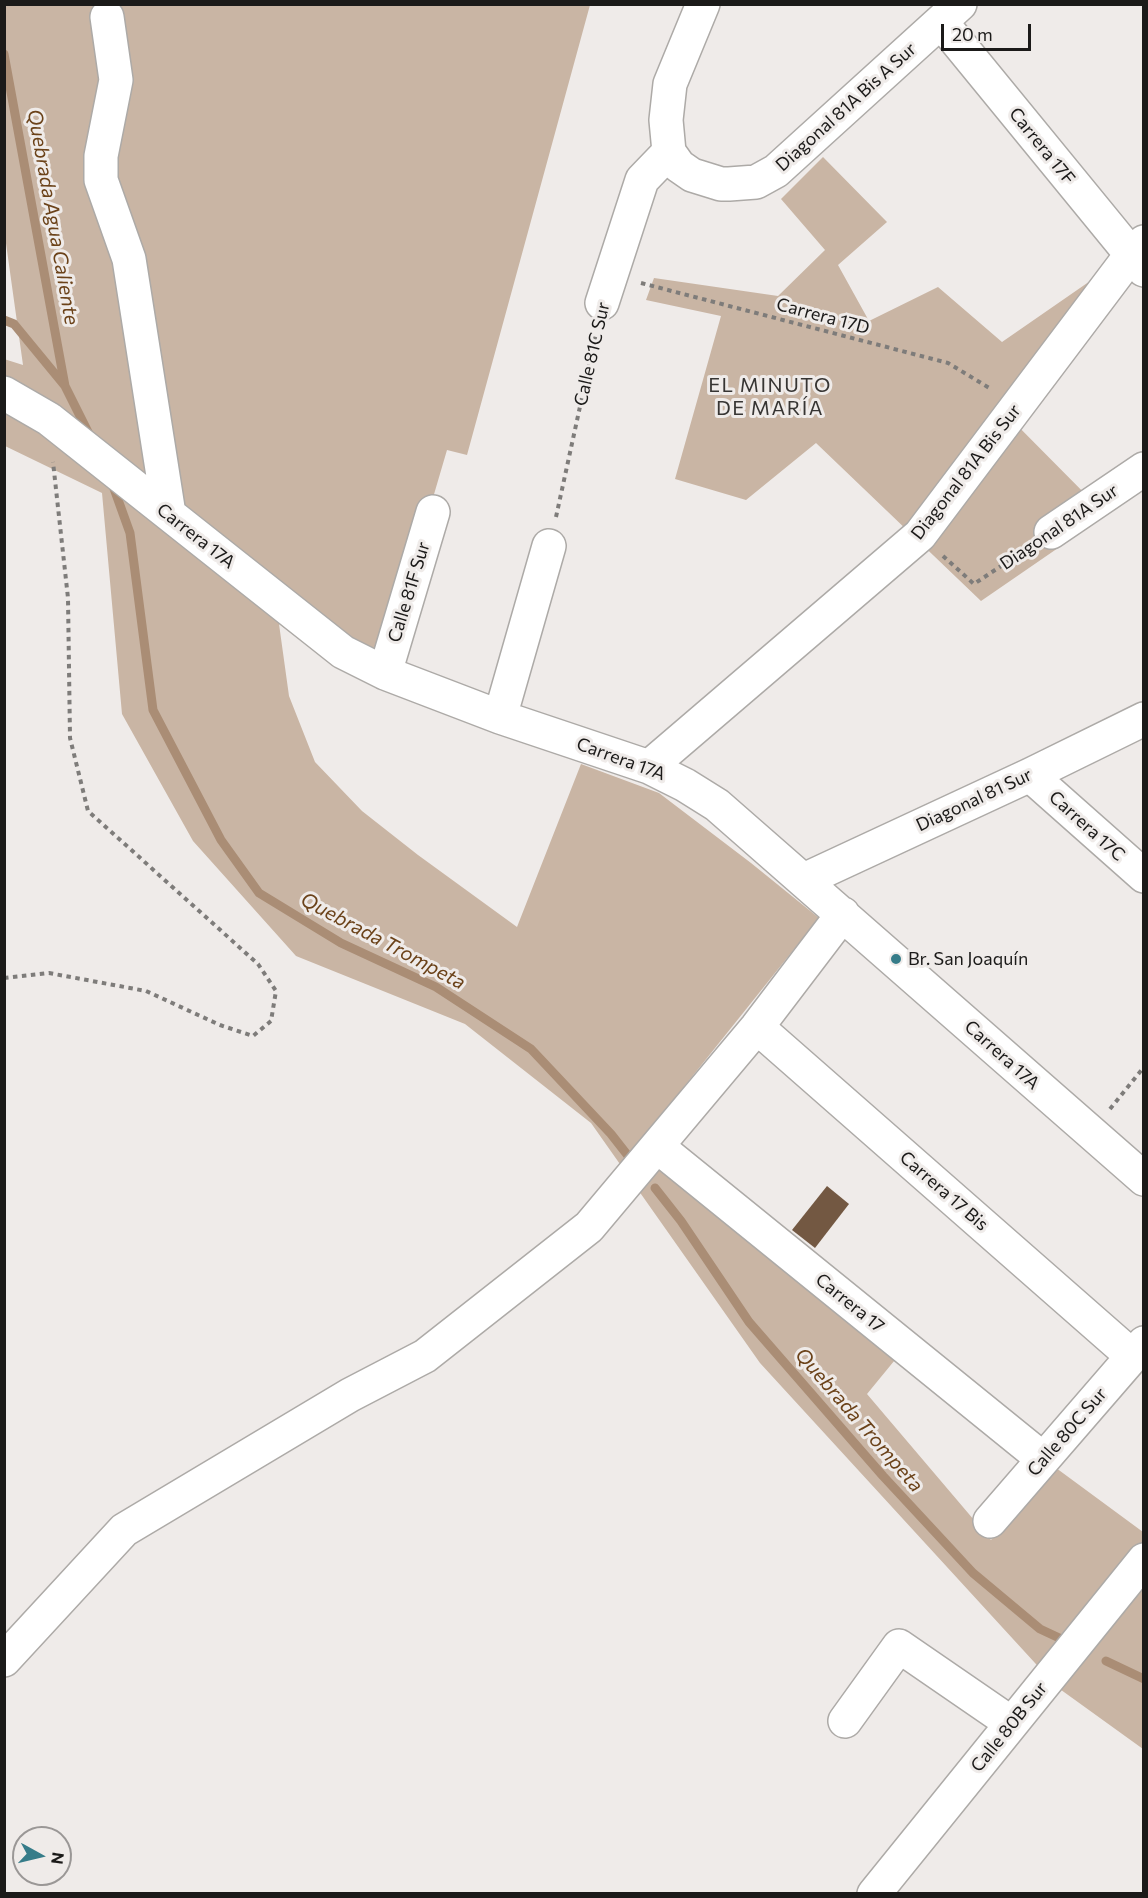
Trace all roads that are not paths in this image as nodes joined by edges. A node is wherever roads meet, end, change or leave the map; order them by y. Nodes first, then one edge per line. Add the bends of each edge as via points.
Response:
1 (703, 4) edge
2 (951, 13) edge
3 (107, 16) dead end
4 (669, 152) junction
5 (1139, 256) edge
6 (607, 289) road end
7 (4, 393) edge
8 (1143, 470) edge
9 (433, 512) dead end
10 (169, 514) junction
11 (1051, 532) road end
12 (549, 546) road end
13 (385, 672) junction
14 (500, 717) junction
15 (1143, 719) edge
16 (649, 767) junction
17 (1030, 775) junction
18 (1143, 876) edge
19 (804, 879) junction
20 (843, 914) junction
21 (757, 1027) junction
22 (658, 1147) junction
23 (1143, 1179) edge
24 (1138, 1349) edge
25 (1043, 1459) junction
26 (990, 1521) dead end
27 (1143, 1560) edge
28 (4, 1660) edge
29 (845, 1721) dead end
30 (1011, 1723) junction
31 (874, 1893) edge

1 - 4 street via 670,84 666,120
2 - 4 street, Diagonal 81A Bis A Sur via 776,171 756,182 721,184 692,175
2 - 5 street, Carrera 17F
3 - 10 street via 116,80 101,156 101,180 129,259
4 - 6 street via 642,180
5 - 16 street, Diagonal 81A Bis Sur via 920,535
7 - 10 street, Carrera 17A via 49,419
8 - 11 street, Diagonal 81A Sur
9 - 13 street, Calle 81F Sur
10 - 13 street, Carrera 17A via 343,652
12 - 14 street
13 - 14 street, Carrera 17A
14 - 16 street, Carrera 17A
15 - 17 street, Diagonal 81 Sur
16 - 19 street, Carrera 17A via 717,805
17 - 18 street, Carrera 17C
17 - 19 street, Diagonal 81 Sur
19 - 20 street, Carrera 17A
20 - 21 street
20 - 23 street, Carrera 17A
21 - 22 street
21 - 24 street, Carrera 17 Bis
22 - 25 street, Carrera 17
22 - 28 street via 589,1227 425,1356 350,1395 124,1530
24 - 25 street, Calle 80C Sur
25 - 26 street, Calle 80C Sur
27 - 30 street, Calle 80B Sur
29 - 30 street via 899,1646
30 - 31 street, Calle 80B Sur

